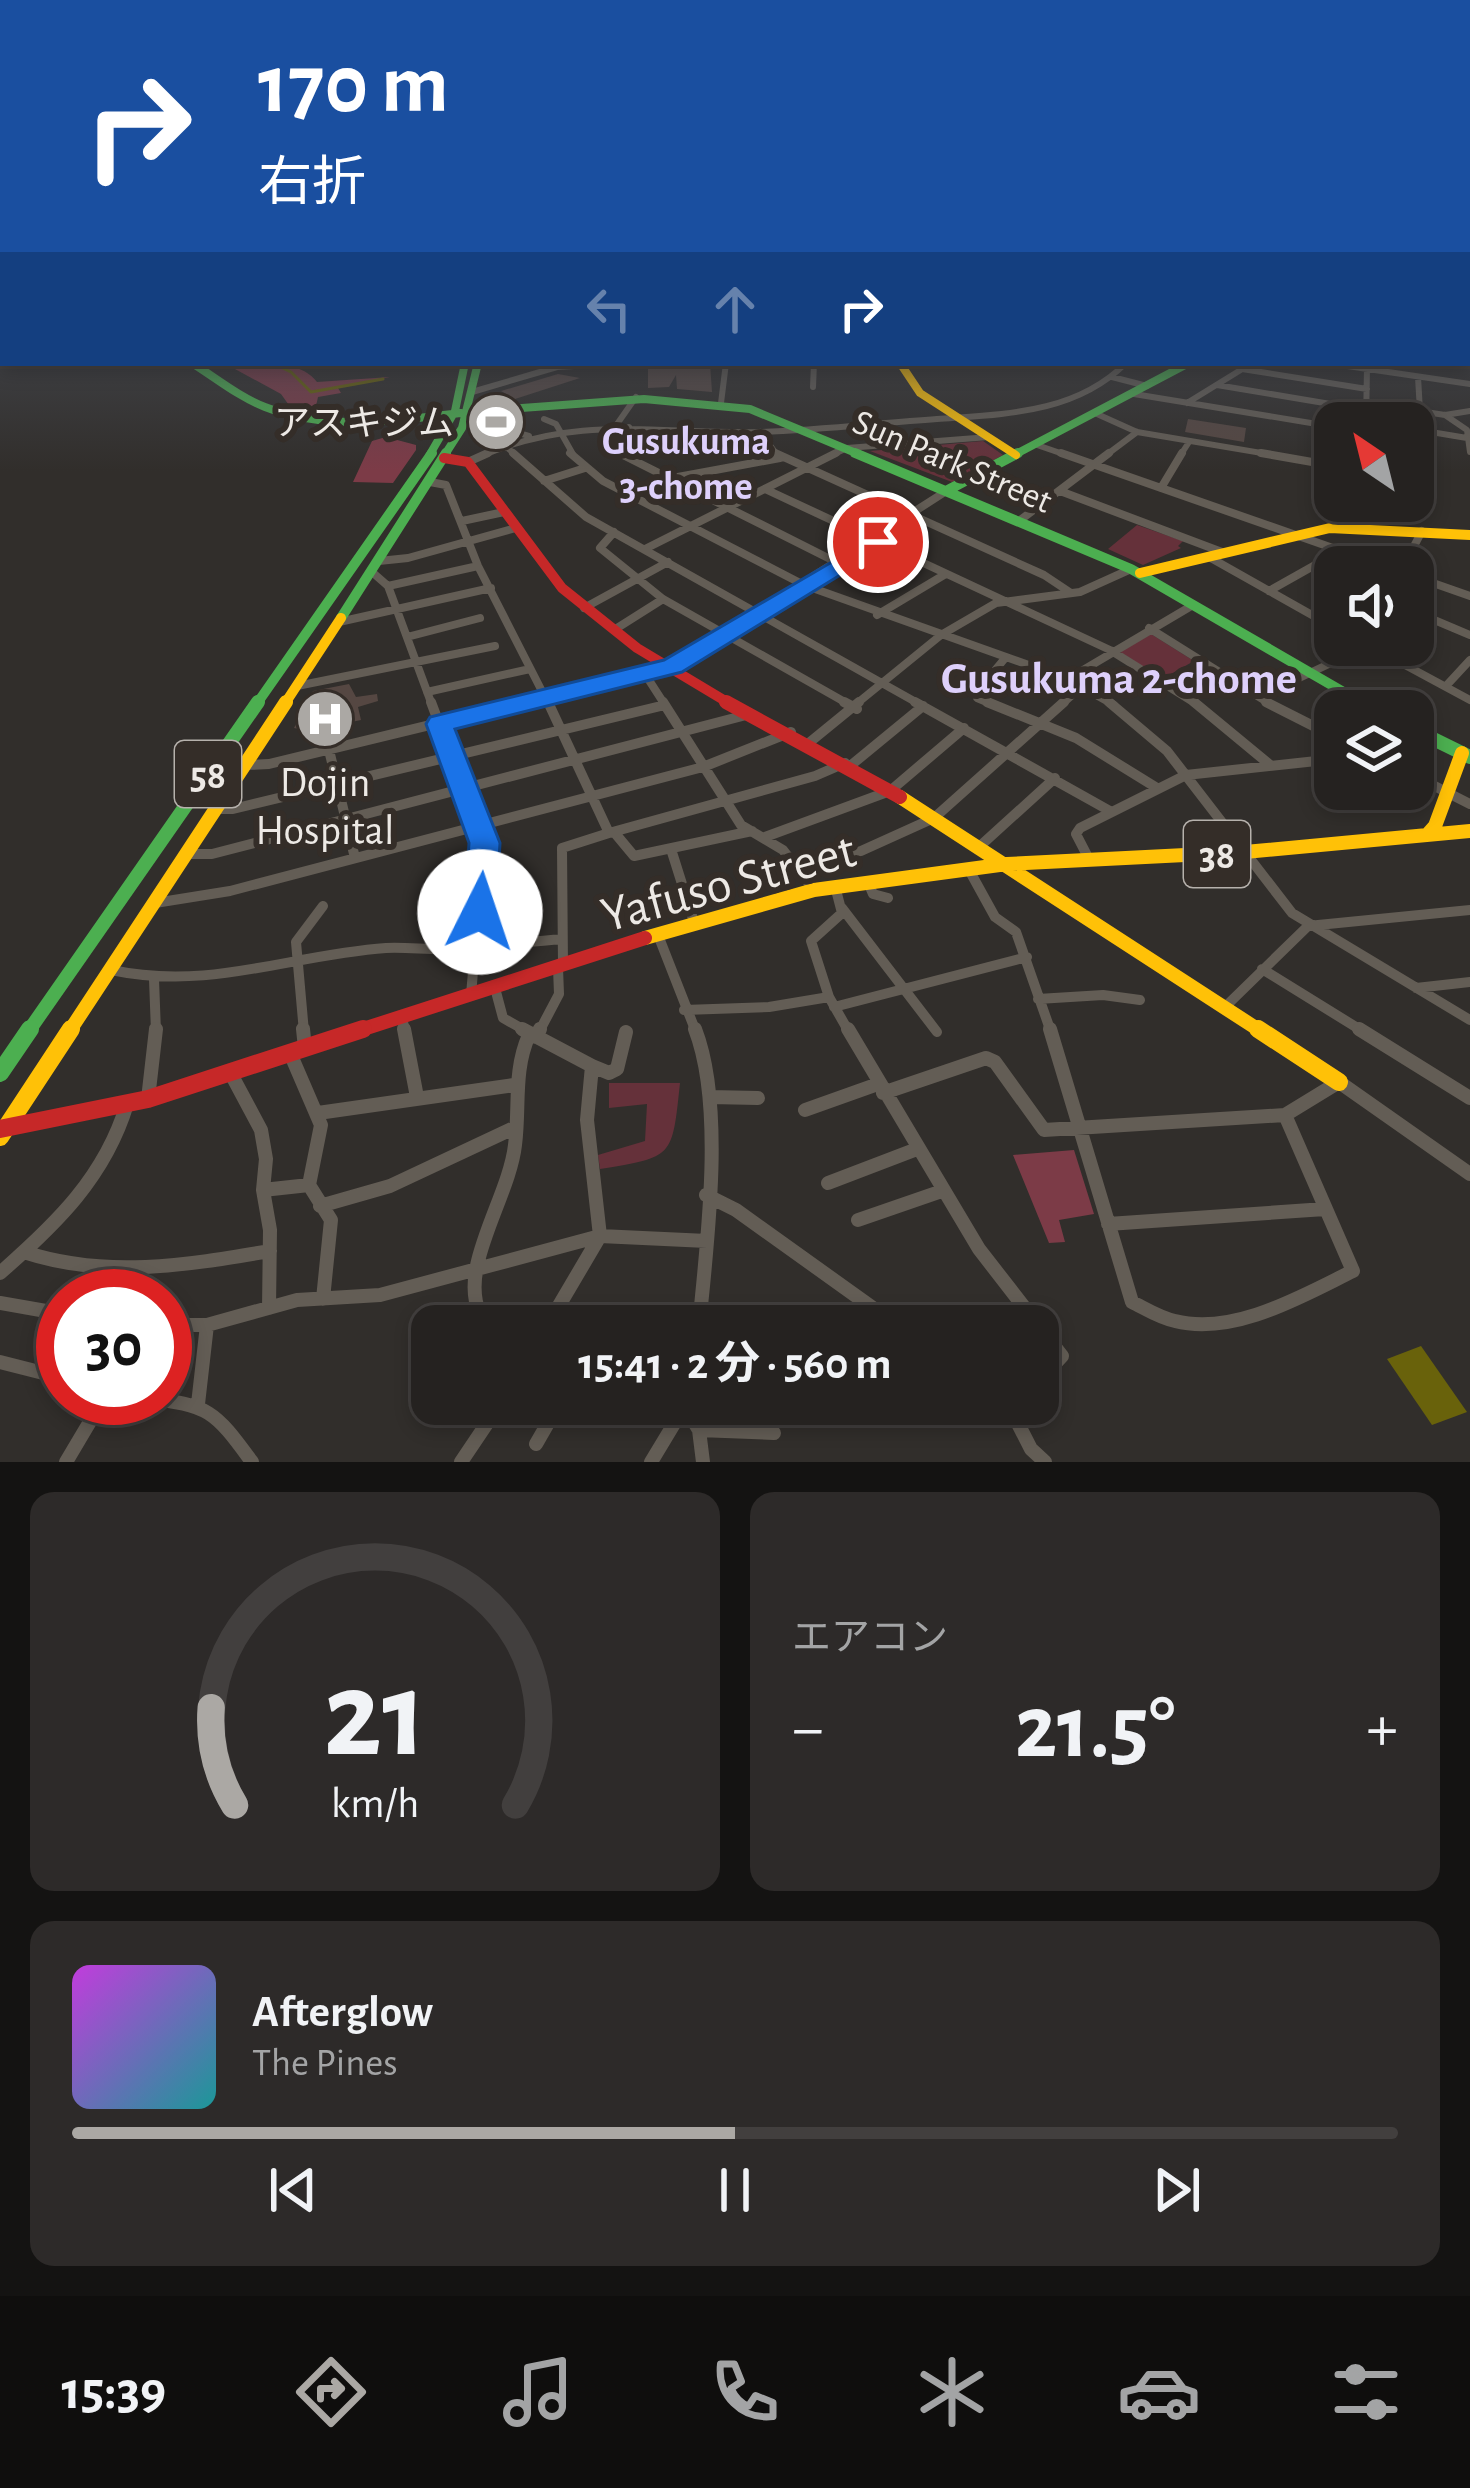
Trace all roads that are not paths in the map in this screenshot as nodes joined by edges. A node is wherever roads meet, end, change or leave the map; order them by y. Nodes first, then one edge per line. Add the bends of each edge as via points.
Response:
1 (197, 366) edge
2 (465, 366) edge
3 (478, 366) edge
4 (568, 366) edge
5 (726, 366) edge
6 (814, 366) edge
7 (902, 366) edge
8 (1123, 366) edge
9 (1184, 366) edge
10 (1247, 366) edge
11 (1367, 366) edge
12 (1242, 369) junction
13 (1418, 376) junction
14 (1112, 377) junction
15 (1470, 384) edge
16 (1217, 385) junction
17 (1149, 386) junction
18 (813, 387) dead end
19 (1366, 388) junction
20 (472, 392) junction
21 (1134, 394) junction
22 (636, 397) junction
23 (1338, 402) edge
24 (1366, 402) edge
25 (1419, 402) edge
26 (721, 403) junction
27 (1187, 403) junction
28 (1470, 411) edge
29 (459, 412) junction
30 (1434, 413) edge
31 (1097, 414) junction
32 (1445, 415) junction
33 (957, 417) junction
34 (544, 419) dead end
35 (1314, 424) edge
36 (615, 427) junction
37 (629, 427) junction
38 (505, 429) dead end
39 (802, 429) junction
40 (686, 430) junction
41 (760, 432) junction
42 (1137, 432) junction
43 (560, 433) junction
44 (1434, 435) edge
45 (529, 436) junction
46 (989, 437) junction
47 (626, 438) junction
48 (682, 442) junction
49 (1189, 442) junction
50 (504, 445) junction
51 (1037, 445) junction
52 (1469, 446) edge
53 (848, 448) junction
54 (1016, 454) junction
55 (740, 456) dead end
56 (444, 458) junction
57 (780, 458) junction
58 (468, 462) junction
59 (1314, 463) edge
60 (1096, 465) junction
61 (585, 468) junction
62 (805, 469) junction
63 (667, 478) junction
64 (544, 481) junction
65 (430, 482) junction
66 (1161, 488) junction
67 (765, 489) junction
68 (948, 490) junction
69 (1060, 491) junction
70 (626, 494) junction
71 (727, 508) junction
72 (504, 512) junction
73 (911, 516) junction
74 (462, 521) junction
75 (1019, 521) junction
76 (688, 526) junction
77 (516, 528) junction
78 (1422, 531) junction
79 (614, 532) junction
80 (1294, 535) junction
81 (1470, 536) edge
82 (875, 541) junction
83 (470, 543) junction
84 (1326, 546) edge
85 (1414, 546) edge
86 (645, 549) junction
87 (1222, 552) junction
88 (1207, 556) junction
89 (668, 562) junction
90 (838, 562) junction
91 (376, 566) junction
92 (478, 566) junction
93 (1314, 566) edge
94 (1135, 572) junction
95 (944, 575) junction
96 (637, 578) junction
97 (1434, 583) edge
98 (804, 585) junction
99 (388, 586) junction
100 (491, 588) junction
101 (1269, 591) junction
102 (1071, 593) junction
103 (1470, 596) edge
104 (662, 599) junction
105 (1000, 601) junction
106 (1193, 604) junction
107 (584, 608) junction
108 (758, 610) junction
109 (397, 612) junction
110 (1314, 614) edge
111 (878, 615) junction
112 (481, 618) dead end
113 (1434, 620) edge
114 (339, 622) junction
115 (1149, 628) junction
116 (614, 630) junction
117 (723, 633) junction
118 (941, 635) junction
119 (1470, 635) edge
120 (407, 637) junction
121 (495, 646) dead end
122 (1110, 650) junction
123 (1006, 657) junction
124 (1470, 660) edge
125 (417, 664) junction
126 (673, 666) junction
127 (1327, 666) edge
128 (1408, 666) edge
129 (530, 669) junction
130 (645, 674) junction
131 (1311, 674) junction
132 (1068, 679) junction
133 (885, 683) junction
134 (297, 686) junction
135 (1082, 686) junction
136 (1446, 686) junction
137 (1340, 690) edge
138 (1249, 691) junction
139 (427, 692) junction
140 (544, 698) junction
141 (1470, 700) edge
142 (664, 705) junction
143 (923, 706) junction
144 (857, 709) junction
145 (755, 712) junction
146 (1041, 722) junction
147 (440, 724) junction
148 (1314, 726) edge
149 (964, 728) junction
150 (560, 731) junction
151 (791, 732) junction
152 (683, 735) junction
153 (1434, 738) edge
154 (810, 742) junction
155 (329, 750) junction
156 (1467, 751) edge
157 (1009, 753) junction
158 (450, 758) junction
159 (1314, 761) edge
160 (575, 762) junction
161 (847, 764) junction
162 (1269, 764) junction
163 (246, 766) junction
164 (703, 767) junction
165 (1186, 775) junction
166 (1055, 778) junction
167 (337, 785) junction
168 (1434, 785) edge
169 (1156, 788) junction
170 (464, 791) junction
171 (890, 791) junction
172 (1446, 791) junction
173 (590, 796) junction
174 (725, 801) junction
175 (1470, 804) edge
176 (216, 808) junction
177 (1110, 811) junction
178 (934, 818) junction
179 (347, 820) junction
180 (478, 826) junction
181 (1470, 831) edge
182 (612, 832) junction
183 (758, 834) junction
184 (1427, 835) junction
185 (979, 847) junction
186 (671, 849) junction
187 (1244, 852) junction
188 (186, 854) junction
189 (355, 858) junction
190 (1090, 862) junction
191 (1006, 864) junction
192 (800, 868) junction
193 (968, 868) junction
194 (868, 882) junction
195 (835, 886) junction
196 (814, 890) junction
197 (889, 898) dead end
198 (155, 903) junction
199 (323, 906) dead end
200 (842, 908) junction
201 (1470, 910) edge
202 (694, 922) junction
203 (1308, 926) junction
204 (658, 935) junction
205 (562, 939) junction
206 (478, 946) junction
207 (1027, 957) junction
208 (296, 962) junction
209 (561, 967) junction
210 (111, 970) junction
211 (1262, 970) junction
212 (154, 979) junction
213 (1470, 982) edge
214 (495, 988) junction
215 (904, 988) junction
216 (1415, 988) junction
217 (471, 995) junction
218 (1038, 999) junction
219 (1140, 1000) dead end
220 (831, 1002) junction
221 (1226, 1006) junction
222 (684, 1010) junction
223 (402, 1017) junction
224 (1470, 1020) edge
225 (626, 1032) dead end
226 (937, 1032) dead end
227 (533, 1036) junction
228 (305, 1048) junction
229 (290, 1053) junction
230 (592, 1066) junction
231 (0, 1072) edge
232 (230, 1072) junction
233 (1339, 1082) junction
234 (514, 1085) junction
235 (880, 1089) junction
236 (417, 1097) junction
237 (710, 1097) junction
238 (758, 1098) dead end
239 (1470, 1098) edge
240 (148, 1099) junction
241 (127, 1104) junction
242 (805, 1111) dead end
243 (318, 1114) junction
244 (1285, 1115) junction
245 (516, 1127) junction
246 (1079, 1127) junction
247 (2, 1131) edge
248 (916, 1149) junction
249 (1470, 1174) edge
250 (828, 1183) dead end
251 (309, 1185) junction
252 (263, 1190) junction
253 (942, 1190) junction
254 (706, 1195) junction
255 (320, 1206) junction
256 (1325, 1209) junction
257 (858, 1220) dead end
258 (1108, 1224) junction
259 (600, 1236) junction
260 (707, 1241) junction
261 (270, 1251) junction
262 (24, 1252) junction
263 (472, 1272) junction
264 (0, 1273) edge
265 (323, 1299) junction
266 (0, 1304) edge
267 (476, 1305) edge
268 (559, 1305) edge
269 (701, 1305) edge
270 (869, 1305) edge
271 (1023, 1305) edge
272 (269, 1308) junction
273 (36, 1310) edge
274 (192, 1325) edge
275 (207, 1325) junction
276 (0, 1362) edge
277 (36, 1371) edge
278 (192, 1403) edge
279 (198, 1404) junction
280 (88, 1425) edge
281 (486, 1425) edge
282 (547, 1425) edge
283 (673, 1425) edge
284 (696, 1425) edge
285 (1019, 1425) edge
286 (699, 1430) junction
287 (774, 1433) dead end
288 (536, 1444) dead end
289 (66, 1462) edge
290 (253, 1462) edge
291 (461, 1462) edge
292 (651, 1462) edge
293 (703, 1462) edge
294 (1045, 1462) edge

1 - 29 main road, Sun Park Street via 261,405 309,414
2 - 29 main road, 58
3 - 20 main road, 58
4 - 20 street
5 - 26 street
6 - 18 street
7 - 33 main road via 915,388
8 - 14 street
9 - 17 main road
10 - 12 street
11 - 13 street
11 - 19 street
12 - 16 street
12 - 19 street
13 - 15 street
13 - 25 street
14 - 17 street
14 - 33 street via 1041,412
16 - 23 street
16 - 27 street
17 - 21 main road
19 - 24 street
20 - 29 main road, 58
21 - 27 street
21 - 31 main road
22 - 26 main road, Sun Park Street
22 - 29 main road, Sun Park Street
22 - 36 street
26 - 39 main road, Sun Park Street
27 - 35 street
28 - 32 street
29 - 56 main road, 58
29 - 231 main road, 58
30 - 32 street
31 - 42 street
31 - 51 main road
32 - 52 street via 1467,430
33 - 39 street
33 - 46 main road
34 - 43 street
36 - 37 street
36 - 43 street
37 - 40 street
37 - 47 street
38 - 45 street
39 - 41 street
39 - 53 main road, Sun Park Street
40 - 41 street
40 - 48 street
41 - 57 street
42 - 49 street
42 - 60 street
43 - 45 street
43 - 61 street
44 - 52 street
45 - 50 street
46 - 53 street
46 - 54 main road
47 - 48 street
47 - 63 street via 618,454
48 - 55 street via 742,448
49 - 59 street
49 - 66 street
50 - 58 street
50 - 64 street
51 - 54 main road
51 - 60 street
53 - 62 street
53 - 68 main road, Sun Park Street
54 - 68 main road
56 - 58 main road
56 - 65 main road, 58
57 - 62 street
57 - 63 street
58 - 72 main road
60 - 66 street
60 - 69 street
61 - 64 street
61 - 70 street
62 - 67 street
62 - 73 street
63 - 70 street
63 - 71 street
64 - 79 street
65 - 74 street via 446,485
65 - 91 main road, 58
66 - 80 street
67 - 71 street
67 - 82 street
68 - 73 street
68 - 75 main road, Sun Park Street
69 - 75 street
69 - 87 street
70 - 76 street
71 - 76 street
71 - 90 street
72 - 74 street
72 - 77 main road
73 - 82 street
73 - 102 street
74 - 83 street
75 - 94 main road, Sun Park Street
76 - 86 street
76 - 98 street
77 - 83 street
77 - 107 main road
78 - 80 main road via 1352,527
78 - 81 main road
78 - 85 street
79 - 86 street
79 - 96 street via 600,548
80 - 84 street
80 - 87 main road
82 - 90 street
82 - 95 street
83 - 91 street
83 - 92 street
86 - 89 street
87 - 88 main road
88 - 94 main road
88 - 101 street
89 - 96 street
89 - 108 street
90 - 98 street
91 - 99 street
91 - 114 main road, 58
92 - 99 street
92 - 100 street
93 - 101 street
94 - 102 street
94 - 106 main road, Sun Park Street
95 - 105 street
95 - 111 street
96 - 104 street
96 - 107 street
97 - 103 street
98 - 108 street
98 - 111 street
99 - 109 street
100 - 109 street
100 - 129 street
101 - 110 street
102 - 105 street
104 - 116 street
104 - 117 street
105 - 118 street
105 - 122 street
106 - 115 street
106 - 131 main road, Sun Park Street
107 - 116 main road
108 - 117 street
108 - 133 street
109 - 114 street
109 - 120 street
111 - 118 street
112 - 120 street
113 - 119 street
114 - 134 main road, 58
115 - 122 street
115 - 138 street
116 - 126 main road
117 - 126 street
117 - 144 street
118 - 123 street
118 - 133 street
120 - 125 street
121 - 125 street
122 - 132 street
122 - 162 street via 1197,704
123 - 132 street
123 - 146 street via 977,698
124 - 136 street
125 - 134 street
125 - 139 street
126 - 130 street
126 - 145 main road
127 - 131 street
128 - 136 street
129 - 139 street
129 - 140 street
130 - 140 street
130 - 142 street
131 - 137 main road, Sun Park Street
131 - 138 street
132 - 135 street
133 - 143 street
133 - 144 street
134 - 163 main road, 58
135 - 146 street
135 - 165 street via 1140,723
136 - 141 street
138 - 148 street
139 - 147 street
140 - 147 street
140 - 150 street
142 - 150 street
142 - 152 street
143 - 149 street
143 - 161 street
144 - 154 street
145 - 151 main road
145 - 152 street
146 - 157 street
146 - 169 street
147 - 155 street
147 - 158 street
149 - 157 street
149 - 171 street
150 - 158 street
150 - 160 street
151 - 154 main road
151 - 164 street
152 - 160 street
152 - 164 street
153 - 156 main road
154 - 161 main road
155 - 163 street
155 - 167 street
156 - 172 main road
157 - 166 street
157 - 178 street
158 - 167 street
158 - 170 street
159 - 162 street
160 - 170 street
160 - 173 street
161 - 171 main road
161 - 174 street
162 - 165 street
163 - 176 main road, 58
164 - 173 street
164 - 174 street
165 - 169 street
165 - 187 street
166 - 177 street
166 - 185 street
167 - 176 street
167 - 179 street
168 - 172 street
169 - 177 street
170 - 179 street
170 - 180 street
171 - 178 main road
171 - 183 street
172 - 175 street
172 - 184 main road
173 - 180 street
173 - 182 street
174 - 182 street
174 - 183 street
176 - 188 main road, 58
177 - 190 street via 1076,834
178 - 185 main road
178 - 192 street
179 - 188 street
179 - 189 street
180 - 189 street
180 - 206 street
181 - 184 main road, 38
182 - 186 street via 634,856
182 - 205 street via 562,848
183 - 186 street
183 - 192 street
184 - 187 main road, Yafuso Street / 38
185 - 191 main road
186 - 202 street
187 - 190 main road, Yafuso Street / 38
187 - 203 street
188 - 198 main road, 58
189 - 198 street
190 - 191 main road, Yafuso Street / 38
191 - 193 main road, Yafuso Street / 38
191 - 221 main road
192 - 196 street
193 - 194 main road, Yafuso Street / 38
193 - 207 street
194 - 195 main road, Yafuso Street / 38
194 - 197 street via 873,894
195 - 196 main road, Yafuso Street / 38
195 - 200 street
196 - 202 main road, Yafuso Street / 38
198 - 210 main road, 58
199 - 208 street via 296,942
200 - 215 street
200 - 220 street via 811,941
201 - 203 street
202 - 204 main road, Yafuso Street / 38
203 - 211 street
203 - 216 street
204 - 209 main road, Yafuso Street / 38
204 - 222 street
205 - 206 street
205 - 209 street
206 - 208 street
206 - 217 street
207 - 215 street
207 - 218 street
208 - 212 street via 253,974
208 - 228 street
209 - 214 main road, Yafuso Street / 38
209 - 227 street via 559,994
210 - 212 street
210 - 247 main road, 58
211 - 221 street
211 - 239 street
212 - 240 street
213 - 216 street
214 - 217 main road, Yafuso Street / 38
214 - 227 street via 503,1018
215 - 220 street
215 - 226 street
216 - 224 street
217 - 223 main road, Yafuso Street / 38
218 - 219 street
218 - 246 street
220 - 222 street
220 - 235 street
221 - 233 main road
222 - 237 street via 706,1058
223 - 228 main road, Yafuso Street / 38
223 - 236 street
225 - 230 street via 617,1069
227 - 230 street
227 - 234 street via 518,1055
228 - 229 main road, Yafuso Street / 38
229 - 232 main road, Yafuso Street / 38
229 - 243 street via 293,1076
230 - 259 street via 587,1120
232 - 240 main road, Yafuso Street / 38
232 - 252 street via 261,1130
233 - 244 street
233 - 249 street
234 - 236 street
234 - 245 street
235 - 242 street
235 - 246 street via 986,1058 1044,1130
235 - 248 street
236 - 243 street
237 - 238 street
237 - 254 street
240 - 241 main road, Yafuso Street / 38
241 - 247 main road, Yafuso Street / 38
241 - 262 street via 94,1183
243 - 251 street via 320,1148
244 - 246 street
244 - 256 street
245 - 255 street via 390,1186
245 - 263 street via 502,1203
246 - 258 street
248 - 250 street
248 - 253 street
251 - 252 street
251 - 255 street
252 - 261 street
253 - 257 street
253 - 271 street
254 - 260 street
254 - 270 street
255 - 265 street via 331,1220
256 - 258 street
256 - 258 street via 1353,1271 1221,1322 1181,1324 1132,1302
259 - 260 street
259 - 263 street
259 - 268 street
260 - 269 street
261 - 262 street via 123,1268 48,1262
261 - 272 street
262 - 264 street
263 - 265 street via 380,1295
263 - 267 street
265 - 272 street
266 - 273 street
272 - 275 street
274 - 275 street
275 - 279 street
276 - 277 street
278 - 279 street
279 - 290 street
280 - 289 street
281 - 291 street
282 - 288 street
283 - 292 street
284 - 286 street
285 - 294 street
286 - 287 street
286 - 293 street

